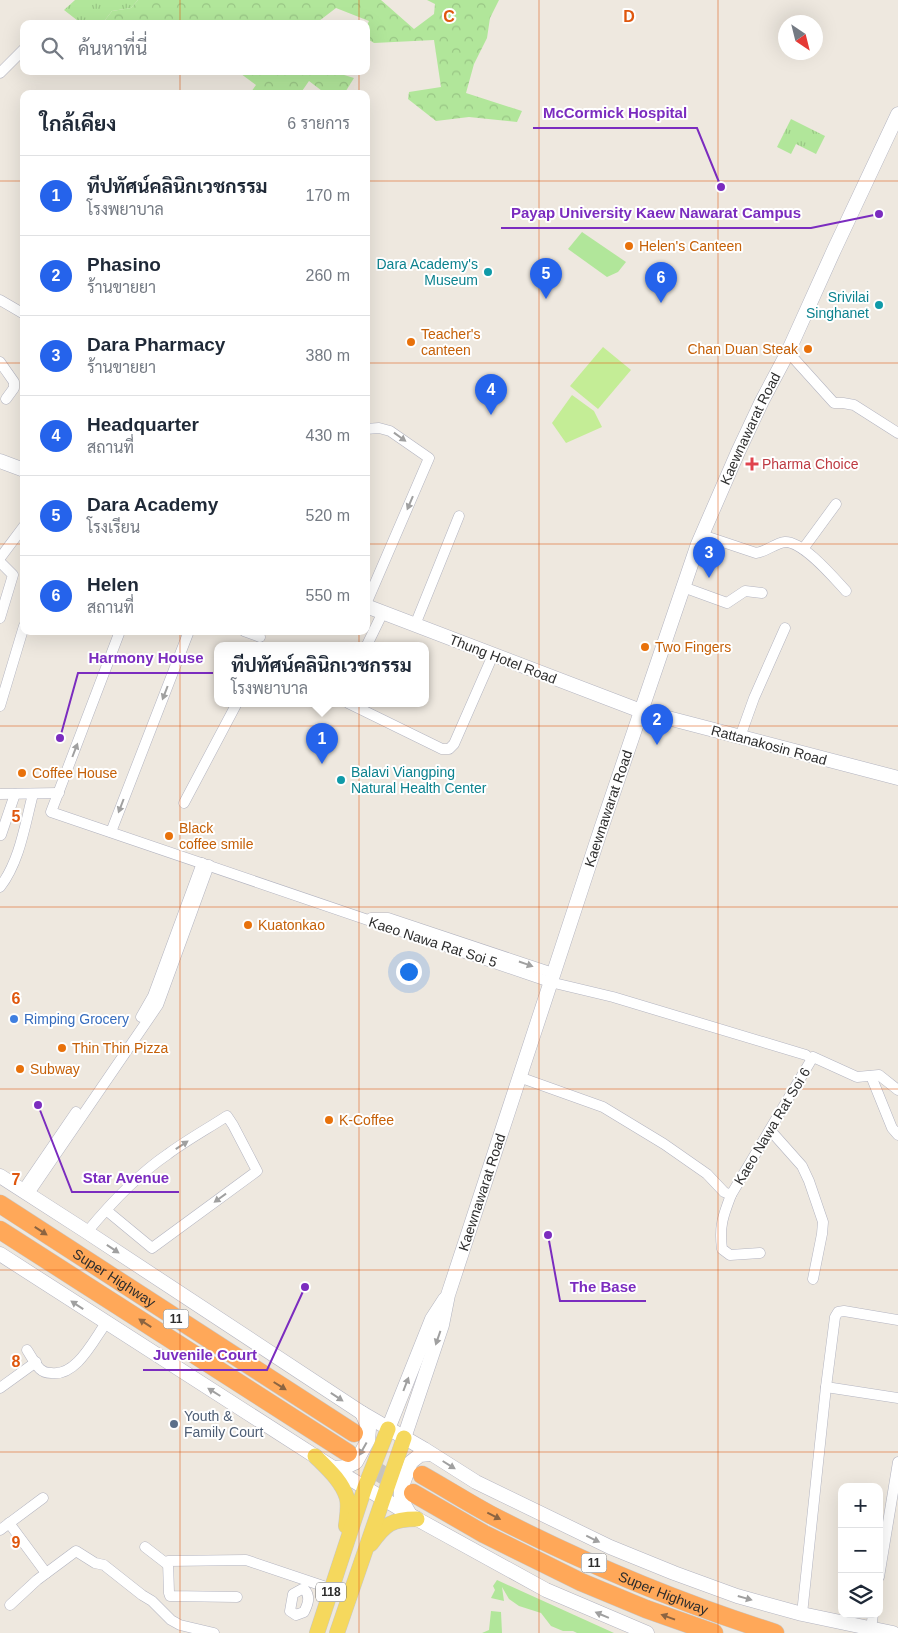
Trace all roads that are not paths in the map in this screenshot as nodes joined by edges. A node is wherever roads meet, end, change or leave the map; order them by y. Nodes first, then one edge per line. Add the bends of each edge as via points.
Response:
1 (20, 53) edge
2 (0, 73) edge
3 (898, 114) edge
4 (0, 300) edge
5 (20, 312) edge
6 (788, 352) junction
7 (0, 362) edge
8 (6, 399) dead end
9 (370, 429) edge
10 (898, 433) edge
11 (0, 461) edge
12 (20, 468) edge
13 (836, 504) dead end
14 (460, 516) dead end
15 (20, 531) edge
16 (702, 535) junction
17 (803, 549) junction
18 (0, 558) edge
19 (0, 562) edge
20 (683, 586) junction
21 (846, 591) dead end
22 (762, 593) dead end
23 (370, 596) edge
24 (370, 607) edge
25 (383, 612) junction
26 (0, 618) edge
27 (415, 625) junction
28 (785, 628) dead end
29 (21, 635) edge
30 (118, 635) edge
31 (187, 635) edge
32 (368, 642) edge
33 (493, 655) junction
34 (0, 706) edge
35 (235, 707) edge
36 (356, 707) edge
37 (641, 712) junction
38 (740, 737) junction
39 (898, 778) edge
40 (59, 793) junction
41 (0, 794) edge
42 (16, 794) junction
43 (33, 794) junction
44 (184, 803) dead end
45 (111, 832) junction
46 (1, 835) dead end
47 (205, 864) junction
48 (0, 887) edge
49 (552, 977) junction
50 (806, 1055) dead end
51 (871, 1076) junction
52 (519, 1077) junction
53 (898, 1090) edge
54 (770, 1130) junction
55 (898, 1135) edge
56 (0, 1176) edge
57 (25, 1193) junction
58 (731, 1194) junction
59 (0, 1204) edge
60 (106, 1210) junction
61 (0, 1230) edge
62 (87, 1232) junction
63 (760, 1253) dead end
64 (0, 1254) edge
65 (813, 1279) dead end
66 (448, 1295) junction
67 (898, 1320) edge
68 (106, 1323) junction
69 (27, 1350) dead end
70 (36, 1362) junction
71 (826, 1387) junction
72 (0, 1388) edge
73 (898, 1398) edge
74 (362, 1413) junction
75 (388, 1429) junction
76 (354, 1432) dead end
77 (404, 1438) junction
78 (348, 1453) tunnel mouth
79 (430, 1454) junction
80 (315, 1456) junction
81 (898, 1462) edge
82 (334, 1468) junction
83 (422, 1475) dead end
84 (365, 1487) junction
85 (413, 1494) tunnel mouth
86 (43, 1498) dead end
87 (382, 1498) junction
88 (413, 1516) junction
89 (9, 1523) junction
90 (0, 1530) edge
91 (145, 1547) dead end
92 (344, 1550) junction
93 (363, 1554) junction
94 (167, 1564) junction
95 (46, 1573) junction
96 (880, 1573) edge
97 (332, 1589) junction
98 (237, 1597) dead end
99 (10, 1605) dead end
100 (802, 1614) junction
101 (872, 1618) edge
102 (871, 1629) junction
103 (214, 1633) edge
104 (317, 1633) edge
105 (337, 1633) edge
106 (647, 1633) edge
107 (714, 1633) edge
108 (775, 1633) edge
109 (893, 1633) edge

1 - 2 street
3 - 6 street, Kaewnawarat Road
4 - 5 street
6 - 10 street via 834,403 854,406
6 - 16 street, Kaewnawarat Road via 762,401
7 - 8 street via 14,382 14,388
9 -> 23 street via 390,430 429,458
11 - 12 street
13 - 17 street
14 - 27 street
15 - 18 street
16 - 17 street via 756,553 786,542
16 - 20 street, Kaewnawarat Road
17 - 21 street
19 - 26 street via 13,575
20 - 22 street via 727,603 745,591
20 - 37 street, Kaewnawarat Road
24 - 25 street, Thung Hotel Road
25 - 27 street, Thung Hotel Road
25 - 32 street
27 - 33 street, Thung Hotel Road
28 - 38 street
29 - 34 street
40 -> 30 street
31 -> 45 street
33 - 36 street via 454,744 448,749
33 - 37 street, Thung Hotel Road
35 - 44 street
37 - 38 street, Rattanakosin Road
37 - 49 street, Kaewnawarat Road
38 - 39 street, Rattanakosin Road
40 - 43 street
40 - 45 street, Kaeo Nawa Rat Soi 5 via 51,812
41 - 42 street
42 - 43 street
42 - 46 street
43 - 48 street via 16,856
45 - 47 street, Kaeo Nawa Rat Soi 5
47 - 49 street, Kaeo Nawa Rat Soi 5 via 362,918 386,922
47 - 57 street via 162,983 158,1005
49 - 50 street, Kaeo Nawa Rat Soi 5
49 - 52 street, Kaewnawarat Road
51 - 53 street, Kaeo Nawa Rat Soi 6 via 879,1076
51 - 54 street, Kaeo Nawa Rat Soi 6 via 856,1077 812,1057
51 - 55 street via 892,1128
52 - 58 street, Kaeo Nawa Rat Soi 6 via 603,1107 664,1144 707,1174 724,1192
52 - 66 street, Kaewnawarat Road
54 - 58 street, Kaeo Nawa Rat Soi 6
54 - 65 street via 802,1166 823,1222
56 - 57 street
57 - 62 street
58 - 63 street via 722,1217 722,1249 730,1255
59 -> 76 highway, Super Highway / 11
60 -> 60 street via 167,1155 227,1116 257,1171 152,1248
60 - 62 street
78 -> 61 highway, Super Highway / 11
62 -> 74 street
68 -> 64 street
75 -> 66 street, Kaewnawarat Road via 432,1319
66 -> 77 street, Kaewnawarat Road via 442,1325
67 - 71 street via 838,1312
68 - 70 street via 68,1372 49,1373 41,1370
80 -> 68 street
69 - 70 street
70 - 72 street
71 - 73 street
71 - 100 street
74 - 75 street
74 -> 82 street via 369,1429 368,1440 356,1462
75 - 77 street
75 - 84 main road, Kaewnawarat Road / 118
77 - 79 street
77 - 87 main road, Kaewnawarat Road / 118
79 - 88 street via 420,1455 411,1462 401,1490 401,1499
79 -> 100 street via 483,1486 610,1547 737,1596
80 - 82 street
80 - 92 main road via 334,1476 347,1499
81 - 96 street
82 - 84 street
83 -> 108 highway, Super Highway / 11 via 540,1539 684,1602
84 - 87 street
84 - 92 main road, Kaewnawarat Road / 118
107 -> 85 highway, Super Highway / 11 via 581,1582
86 - 89 street
87 - 88 street
87 - 93 main road, Kaewnawarat Road / 118
88 - 93 main road via 384,1527
106 -> 88 street via 546,1590
89 - 90 street
89 - 95 street
91 - 94 street
92 - 97 main road, Kaewnawarat Road / 118
93 - 105 main road, Kaewnawarat Road / 118
94 - 97 street via 170,1560 246,1560 306,1585
94 - 98 street via 170,1596
95 - 99 street
95 - 103 street via 76,1550 104,1565 152,1601 171,1620
97 - 104 main road, Kaewnawarat Road / 118
100 - 102 street
101 - 102 street
102 - 109 street

